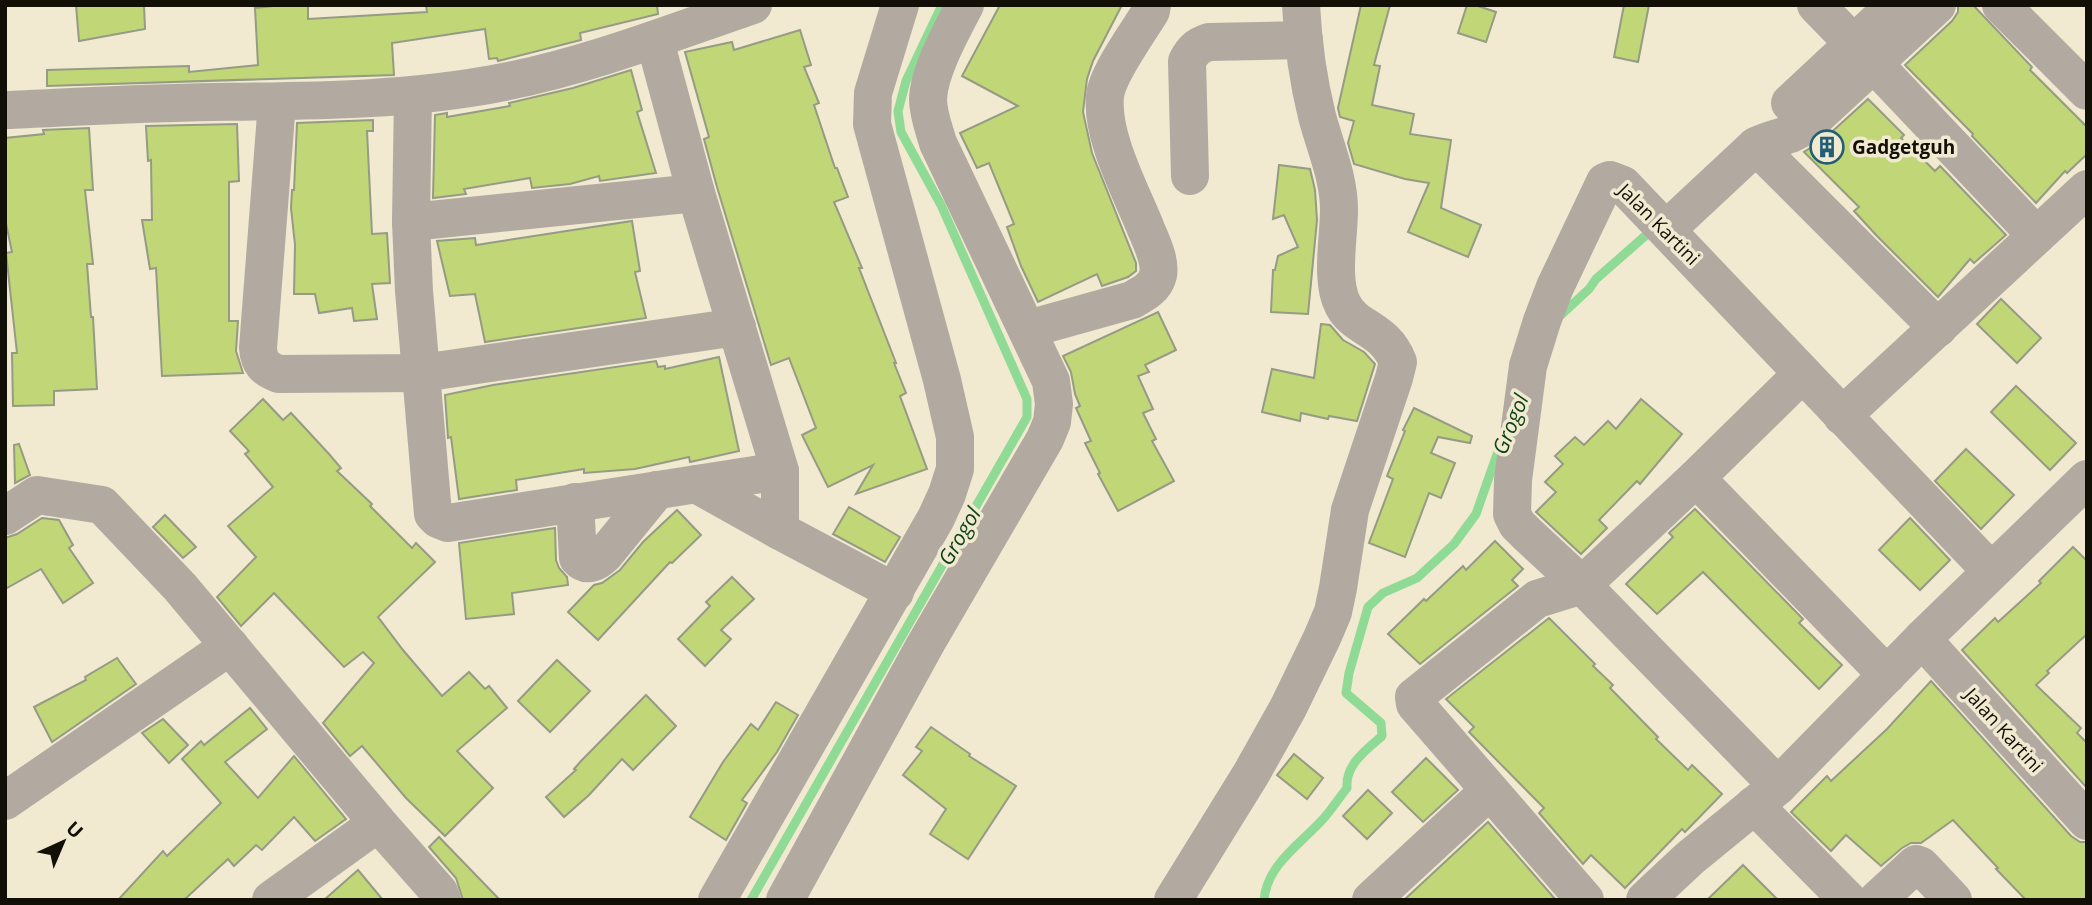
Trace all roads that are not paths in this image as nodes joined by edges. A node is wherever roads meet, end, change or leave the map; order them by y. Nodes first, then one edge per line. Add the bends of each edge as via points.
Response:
1 (753, 5) edge
2 (900, 5) edge
3 (965, 5) edge
4 (1152, 5) edge
5 (1816, 5) edge
6 (1895, 5) edge
7 (1937, 5) edge
8 (2001, 5) edge
9 (1302, 23) edge
10 (655, 41) junction
11 (1864, 54) junction
12 (2087, 91) edge
13 (413, 95) junction
14 (277, 102) junction
15 (1790, 103) dead end
16 (5, 110) edge
17 (1756, 146) junction
18 (1190, 176) dead end
19 (2087, 189) edge
20 (696, 193) junction
21 (411, 222) junction
22 (1662, 224) junction
23 (2036, 235) junction
24 (737, 327) junction
25 (1938, 328) junction
26 (1028, 329) junction
27 (422, 373) junction
28 (1802, 374) junction
29 (1843, 416) junction
30 (780, 471) junction
31 (1696, 478) junction
32 (2087, 479) edge
33 (696, 484) junction
34 (657, 489) junction
35 (575, 502) junction
36 (5, 516) edge
37 (780, 531) junction
38 (1991, 571) junction
39 (1582, 585) junction
40 (895, 592) junction
41 (1922, 639) junction
42 (230, 646) junction
43 (1887, 675) junction
44 (1489, 791) junction
45 (1766, 796) junction
46 (5, 801) edge
47 (2087, 821) edge
48 (378, 823) junction
49 (437, 897) edge
50 (271, 900) edge
51 (717, 900) edge
52 (785, 900) edge
53 (1172, 900) edge
54 (1371, 900) edge
55 (1585, 900) edge
56 (1645, 900) edge
57 (1848, 900) edge
58 (1877, 900) edge
59 (1953, 900) edge

1 - 10 street
2 - 40 street via 873,93 872,124 942,380 955,438 955,469 936,518
3 - 26 street via 931,84 931,121
4 - 26 street via 1114,70 1105,95 1106,122 1153,245 1158,277 1147,292 1132,300
5 - 11 street
6 - 11 street
7 - 11 street
8 - 12 street
9 - 18 street via 1209,42 1191,53 1187,61
9 - 53 street via 1312,95 1337,185 1337,278 1343,305 1386,341 1398,362 1350,510 1333,612 1251,775
10 - 13 street via 506,82
10 - 20 street
11 - 15 street
11 - 17 street via 1799,131
11 - 23 street
13 - 14 street
13 - 21 street
14 - 16 street
14 - 27 street via 258,348 261,363 279,374
17 - 22 street
17 - 25 street
19 - 23 street
20 - 21 street
20 - 24 street
21 - 27 street
22 - 28 street, Jalan Kartini
22 - 39 street, Jalan Kartini via 1618,181 1605,182 1555,287 1528,366 1512,514
23 - 25 street
24 - 27 street
24 - 30 street
25 - 29 street
26 - 52 street via 1051,381 1054,404 1045,439
27 - 35 street via 433,514 438,519 448,523
28 - 29 street, Jalan Kartini
28 - 31 street
29 - 38 street, Jalan Kartini
30 - 33 street
30 - 37 street
31 - 39 street
31 - 43 street
32 - 38 street
33 - 34 street
33 - 37 street
34 - 35 street
34 - 35 street via 605,554 590,564 578,558
36 - 42 street via 37,495 102,505
37 - 40 street
38 - 41 street
39 - 44 street via 1537,600 1414,697 1415,704
39 - 45 street, Jalan Kartini
40 - 51 street
41 - 43 street
41 - 47 street, Jalan Kartini
42 - 46 street
42 - 48 street
43 - 45 street
44 - 54 street
44 - 55 street
45 - 56 street
45 - 57 street, Jalan Kartini
48 - 49 street
48 - 50 street
58 - 59 street via 1916,864

